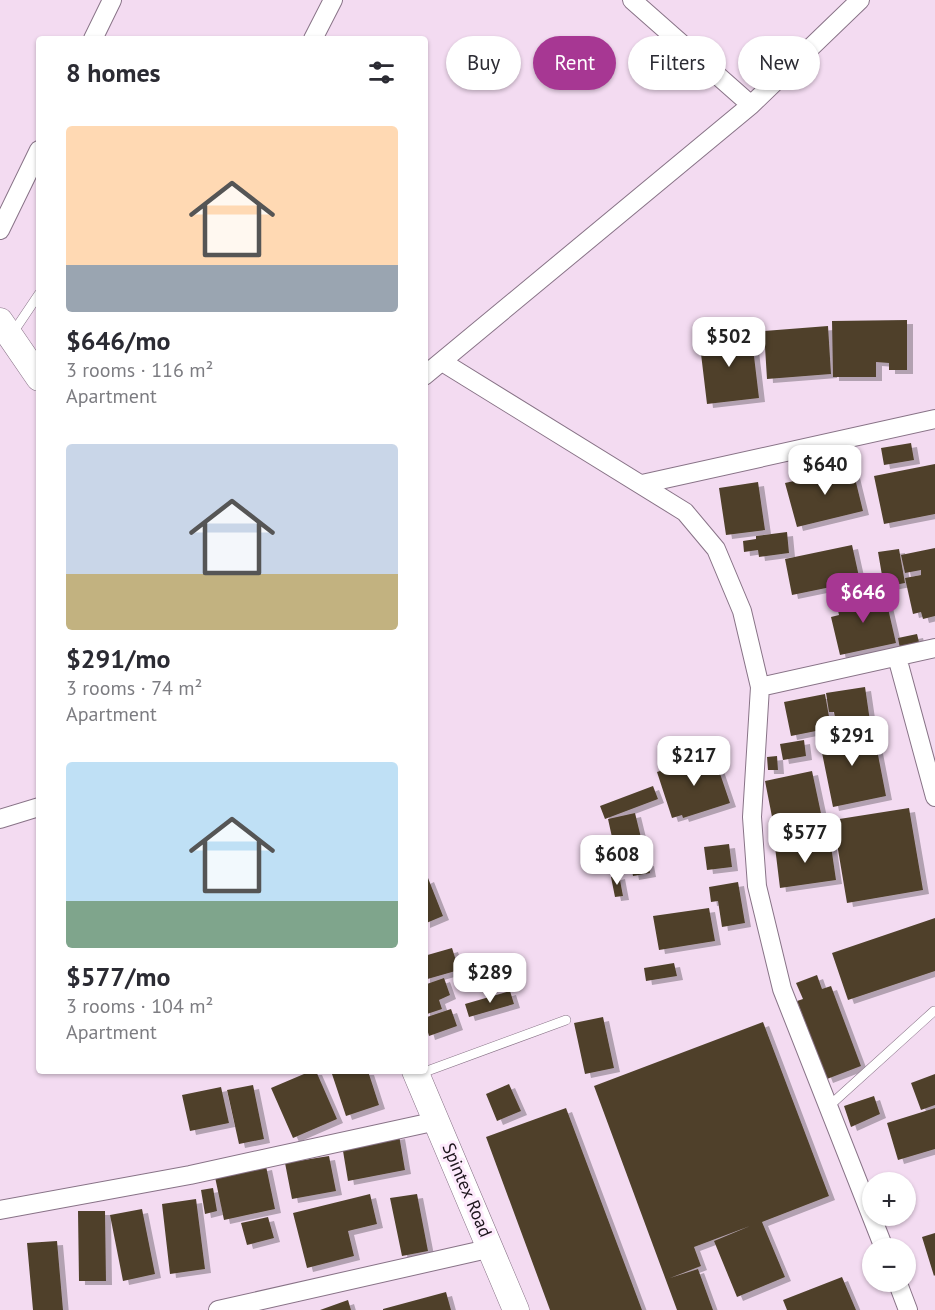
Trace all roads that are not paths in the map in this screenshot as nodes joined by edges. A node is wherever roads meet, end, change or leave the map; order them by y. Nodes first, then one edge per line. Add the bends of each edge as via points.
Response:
1 (112, 0) edge
2 (333, 0) edge
3 (632, 0) edge
4 (860, 0) edge
5 (94, 36) edge
6 (315, 36) edge
7 (751, 105) junction
8 (36, 156) edge
9 (0, 230) edge
10 (36, 297) edge
11 (5, 328) edge
12 (444, 363) junction
13 (428, 373) edge
14 (36, 374) edge
15 (935, 419) edge
16 (642, 484) junction
17 (935, 648) edge
18 (897, 657) junction
19 (760, 687) junction
20 (935, 797) edge
21 (36, 808) edge
22 (0, 819) edge
23 (934, 1011) edge
24 (566, 1020) dead end
25 (428, 1069) edge
26 (416, 1074) edge
27 (828, 1107) junction
28 (436, 1121) junction
29 (0, 1210) edge
30 (880, 1238) edge
31 (492, 1248) junction
32 (901, 1292) edge
33 (218, 1310) edge
34 (516, 1310) edge
35 (908, 1310) edge

1 - 5 street
2 - 6 street
3 - 7 street
4 - 7 street
7 - 12 street
8 - 9 street
10 - 11 lane
11 - 14 main road
12 - 13 street
12 - 16 street
15 - 16 street
16 - 19 street via 685,512 716,549 742,611
17 - 18 street
18 - 19 street
18 - 20 street
19 - 27 street via 752,817 758,886 782,989
21 - 22 street
23 - 27 lane
24 - 25 lane
26 - 28 main road, Spintex Road
27 - 30 street
28 - 29 street via 190,1175
28 - 31 main road, Spintex Road
31 - 33 street
31 - 34 main road, Spintex Road
32 - 35 street

